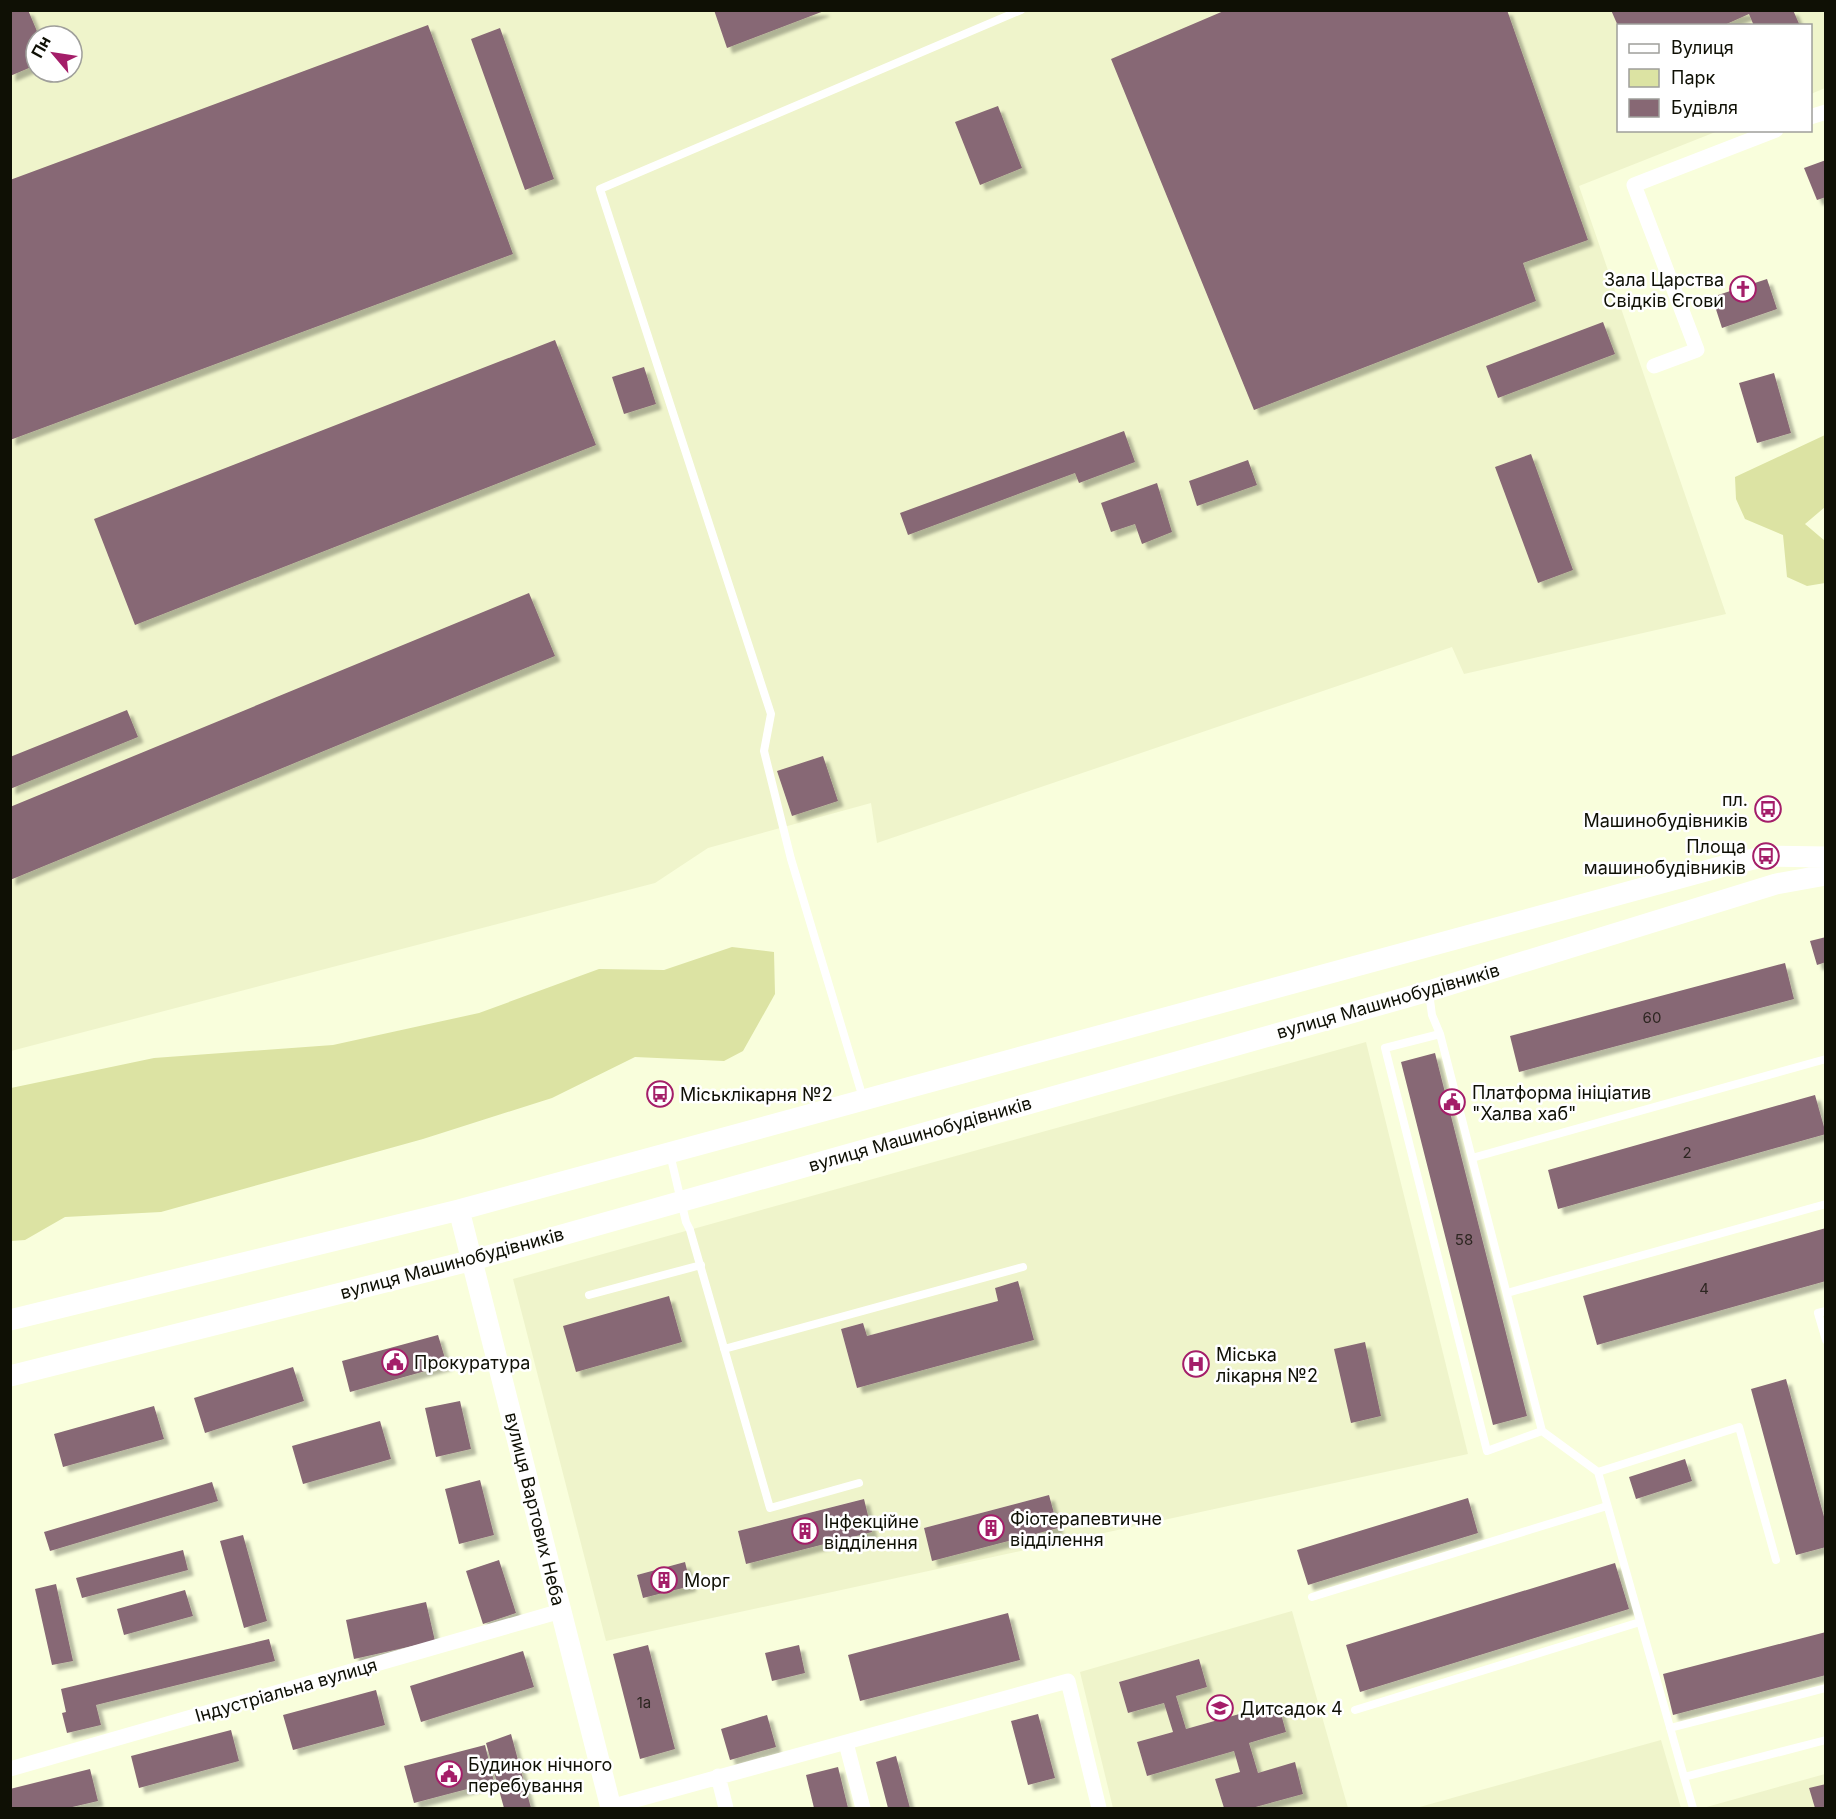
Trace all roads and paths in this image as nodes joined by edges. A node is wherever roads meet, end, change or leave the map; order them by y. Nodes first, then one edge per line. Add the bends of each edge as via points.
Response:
1 (1021, 10) edge
2 (1771, 132) edge
3 (1654, 366) dead end
4 (1826, 856) edge
5 (1826, 875) edge
6 (1429, 991) junction
7 (1440, 1034) junction
8 (1826, 1059) edge
9 (863, 1100) junction
10 (669, 1152) junction
11 (1472, 1158) junction
12 (682, 1201) junction
13 (1826, 1204) edge
14 (459, 1210) junction
15 (472, 1260) junction
16 (701, 1265) junction
17 (1023, 1267) dead end
18 (1507, 1293) junction
19 (589, 1295) dead end
20 (1826, 1311) edge
21 (10, 1320) edge
22 (1826, 1340) edge
23 (724, 1349) junction
24 (10, 1376) edge
25 (1542, 1431) junction
26 (1598, 1472) junction
27 (858, 1483) dead end
28 (1608, 1506) junction
29 (1776, 1560) dead end
30 (1312, 1598) dead end
31 (561, 1611) junction
32 (1640, 1622) junction
33 (1826, 1688) edge
34 (1355, 1710) dead end
35 (1670, 1728) junction
36 (1826, 1740) edge
37 (846, 1743) junction
38 (10, 1769) edge
39 (718, 1776) junction
40 (1684, 1777) junction
41 (611, 1808) edge
42 (726, 1809) edge
43 (863, 1809) edge
44 (1099, 1809) edge
45 (1693, 1809) edge

1 - 9 lane via 600,189 771,714 765,751 791,859
2 - 3 street via 1634,185 1697,350
4 - 9 street via 1766,855
5 - 6 street, вулиця Машинобудівників via 1776,884
6 - 7 lane via 1432,1015
6 - 12 street, вулиця Машинобудівників
7 - 11 lane
7 - 25 lane via 1385,1048 1487,1451
8 - 11 lane
9 - 10 street
10 - 12 lane
10 - 14 street
11 - 18 lane
12 - 15 street, вулиця Машинобудівників
12 - 16 lane
13 - 18 lane
14 - 15 street, вулиця Вартових Неба
14 - 21 street
15 - 24 street, вулиця Машинобудівників
15 - 31 street, вулиця Вартових Неба
16 - 19 lane
16 - 23 lane
17 - 23 lane
18 - 25 lane
20 - 22 lane via 1818,1313
23 - 27 lane via 770,1508
25 - 26 lane
26 - 28 lane
26 - 29 lane via 1739,1427
28 - 30 lane
28 - 32 lane
31 - 38 street, Індустріальна вулиця
31 - 41 street, вулиця Вартових Неба
32 - 34 lane
32 - 35 lane
33 - 35 lane
35 - 40 lane
36 - 40 lane
37 - 39 street
37 - 43 street
37 - 44 street via 1068,1681
39 - 41 street
39 - 42 street
40 - 45 lane

